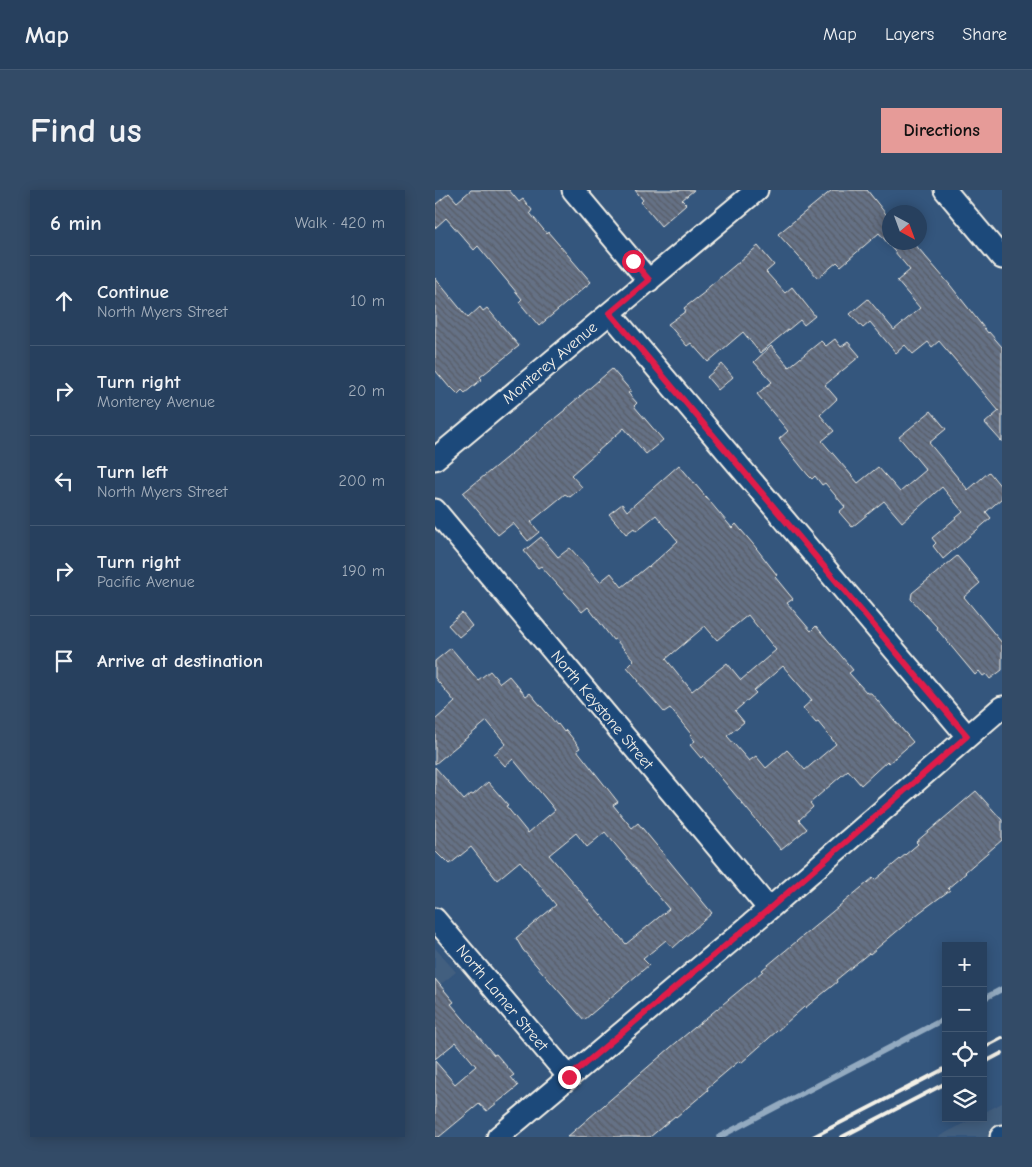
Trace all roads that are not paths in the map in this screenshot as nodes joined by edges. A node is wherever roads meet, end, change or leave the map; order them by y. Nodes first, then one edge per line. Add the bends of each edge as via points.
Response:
1 (573, 190) edge
2 (757, 190) edge
3 (945, 190) edge
4 (1002, 258) edge
5 (649, 280) junction
6 (610, 313) junction
7 (435, 458) edge
8 (435, 510) edge
9 (1002, 707) edge
10 (967, 736) junction
11 (769, 909) junction
12 (435, 919) edge
13 (569, 1077) junction
14 (498, 1137) edge

1 - 5 street
2 - 5 street, Monterey Avenue
3 - 4 street
5 - 6 street, Monterey Avenue
6 - 7 street, Monterey Avenue
6 - 10 street
8 - 11 street, North Keystone Street
9 - 10 street
10 - 11 street
11 - 13 street
12 - 13 street, North Lamer Street
13 - 14 street

